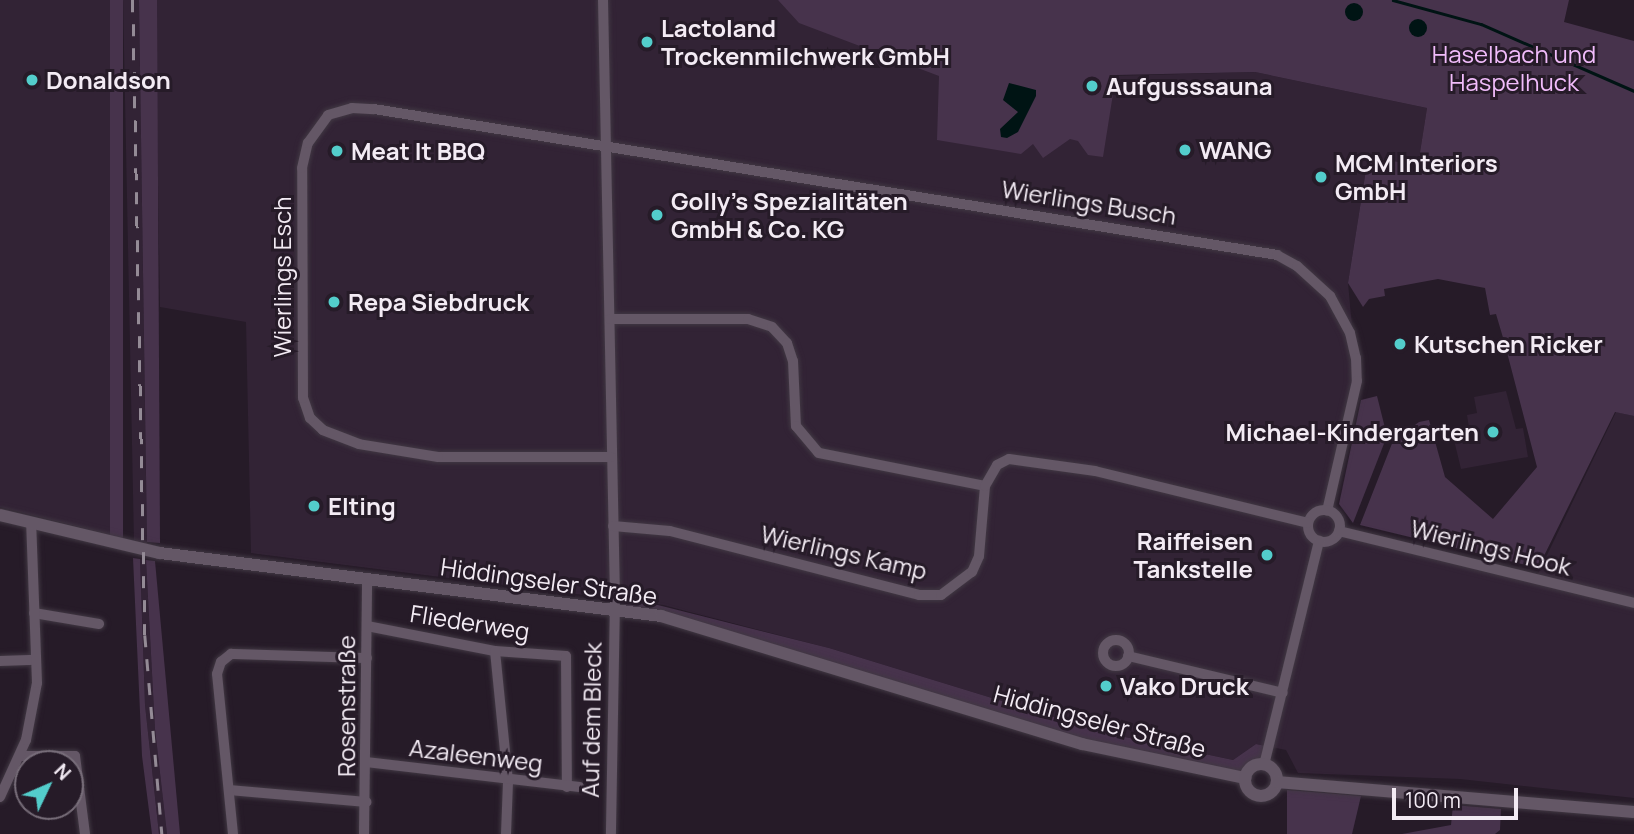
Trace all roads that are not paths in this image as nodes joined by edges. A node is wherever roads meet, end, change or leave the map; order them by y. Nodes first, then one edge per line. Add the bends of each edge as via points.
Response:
1 (603, 0) edge
2 (607, 145) junction
3 (610, 319) junction
4 (611, 457) junction
5 (985, 486) junction
6 (1327, 511) junction
7 (0, 515) edge
8 (30, 523) junction
9 (1308, 523) junction
10 (613, 526) junction
11 (1339, 531) junction
12 (1319, 541) junction
13 (367, 579) junction
14 (1634, 603) edge
15 (614, 607) junction
16 (34, 614) junction
17 (99, 624) dead end
18 (367, 626) junction
19 (495, 651) junction
20 (1128, 656) dead end
21 (367, 658) junction
22 (36, 660) junction
23 (0, 661) edge
24 (1283, 693) junction
25 (22, 750) edge
26 (366, 762) junction
27 (1264, 765) junction
28 (14, 768) edge
29 (1245, 778) junction
30 (508, 782) junction
31 (1277, 782) junction
32 (568, 787) junction
33 (580, 787) dead end
34 (229, 790) junction
35 (0, 797) edge
36 (366, 802) junction
37 (1634, 812) edge
38 (233, 834) edge
39 (364, 834) edge
40 (506, 834) edge
41 (611, 834) edge

1 - 2 street
2 - 3 street
2 - 4 street, Wierlings Esch via 374,109 352,108 328,115 308,143 302,168 303,398 310,418 323,430 359,444 438,457
2 - 6 street, Wierlings Busch via 1277,255 1297,266 1330,296 1350,334 1356,358 1357,382
3 - 4 street
3 - 5 street via 748,318 772,327 787,343 793,361 796,426 818,453
4 - 10 street
5 - 9 street via 997,465 1009,460 1095,471
5 - 10 street, Wierlings Kamp via 979,556 972,572 941,595 919,595 670,531
6 - 9 street via 1313,514
6 - 11 street via 1338,519
7 - 8 street, Hiddingseler Straße
8 - 13 street, Hiddingseler Straße via 160,553
8 - 16 street
9 - 12 street via 1310,534
10 - 15 street
11 - 12 street via 1331,540
11 - 14 street, Wierlings Hook
12 - 24 street
13 - 15 street, Hiddingseler Straße
13 - 18 street, Rosenstraße
15 - 29 street, Hiddingseler Straße via 661,616 1082,744
15 - 41 street, Auf dem Bleck
16 - 17 street
16 - 22 street
18 - 19 street, Fliederweg
18 - 21 street, Rosenstraße
19 - 30 street
19 - 32 street, Fliederweg via 566,656
20 - 24 street
21 - 26 street, Rosenstraße
21 - 34 street via 231,654 221,662 216,674
22 - 23 street
22 - 25 street via 34,706
24 - 27 street
26 - 30 street, Azaleenweg
26 - 36 street, Rosenstraße
27 - 29 street via 1252,767
27 - 31 street via 1274,771
28 - 35 street
29 - 31 street via 1251,793 1261,796 1271,792
30 - 32 street, Azaleenweg
30 - 40 street
31 - 37 street
32 - 33 street, Azaleenweg
34 - 36 street
34 - 38 street
36 - 39 street, Rosenstraße

